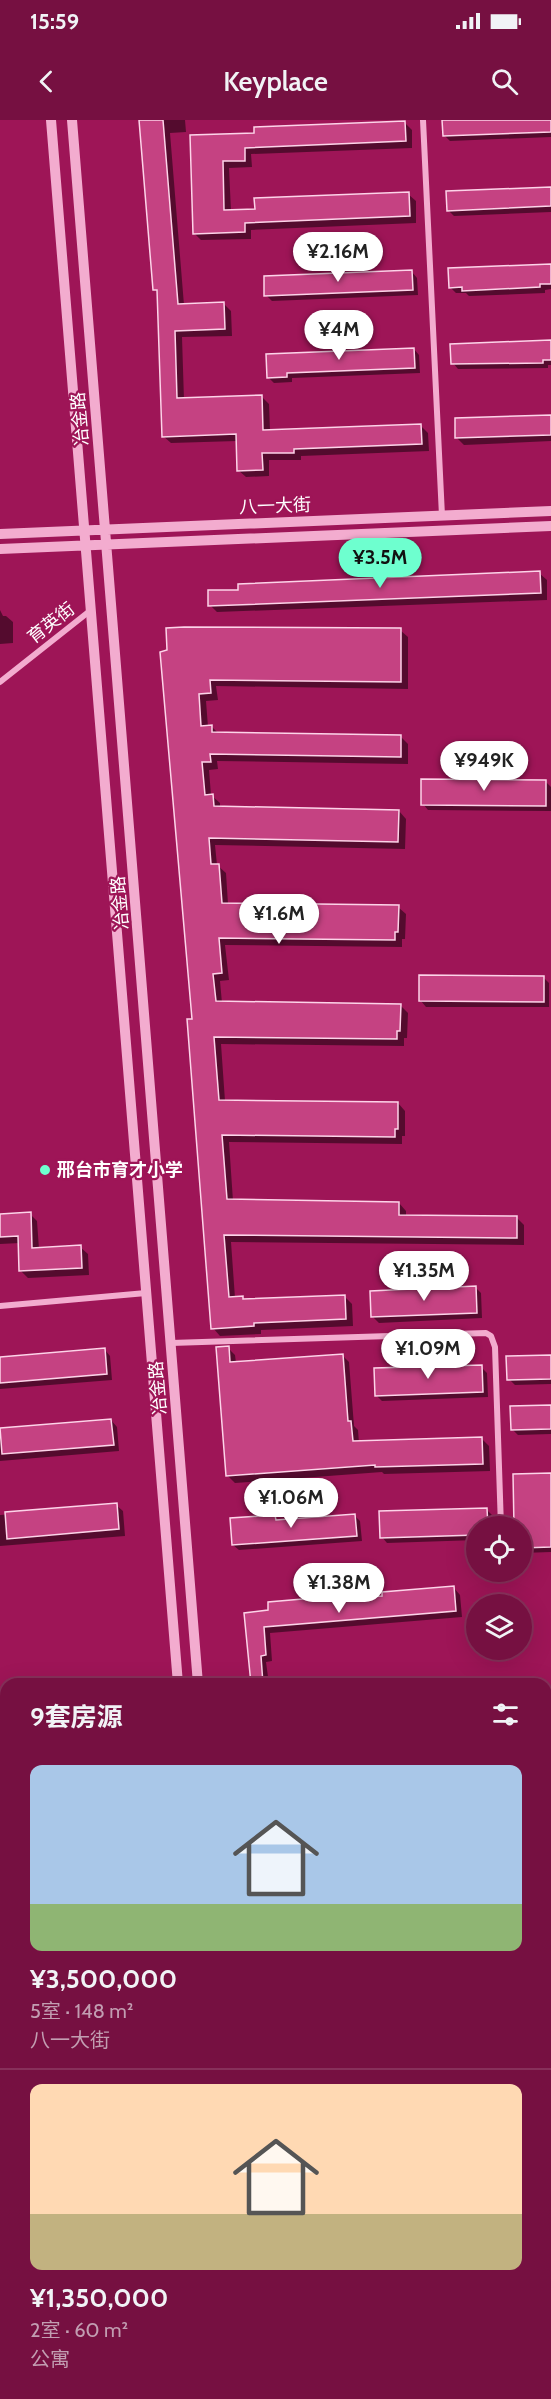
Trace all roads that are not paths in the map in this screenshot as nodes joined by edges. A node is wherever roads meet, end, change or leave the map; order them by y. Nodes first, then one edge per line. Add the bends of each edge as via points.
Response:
1 (51, 120) edge
2 (72, 120) edge
3 (423, 120) edge
4 (551, 511) edge
5 (442, 516) junction
6 (551, 526) edge
7 (106, 530) junction
8 (85, 531) junction
9 (0, 534) edge
10 (107, 545) junction
11 (86, 546) junction
12 (0, 549) edge
13 (92, 610) junction
14 (0, 682) edge
15 (146, 1293) junction
16 (0, 1306) edge
17 (171, 1343) junction
18 (501, 1516) edge
19 (178, 1678) edge
20 (198, 1678) edge

1 - 8 street, 冶金路
2 - 7 street, 冶金路
3 - 5 street
4 - 5 street, 八一大街
5 - 7 street, 八一大街
6 - 10 street, 八一大街
7 - 8 street, 八一大街
7 - 10 street, 冶金路
8 - 9 street, 八一大街
8 - 11 street, 冶金路
10 - 11 street, 八一大街
10 - 17 street, 冶金路
11 - 12 street, 八一大街
11 - 13 street, 冶金路
13 - 14 street, 育英街
13 - 15 street, 冶金路
15 - 16 street
15 - 19 street, 冶金路
17 - 18 street via 486,1333 495,1347
17 - 20 street, 冶金路

